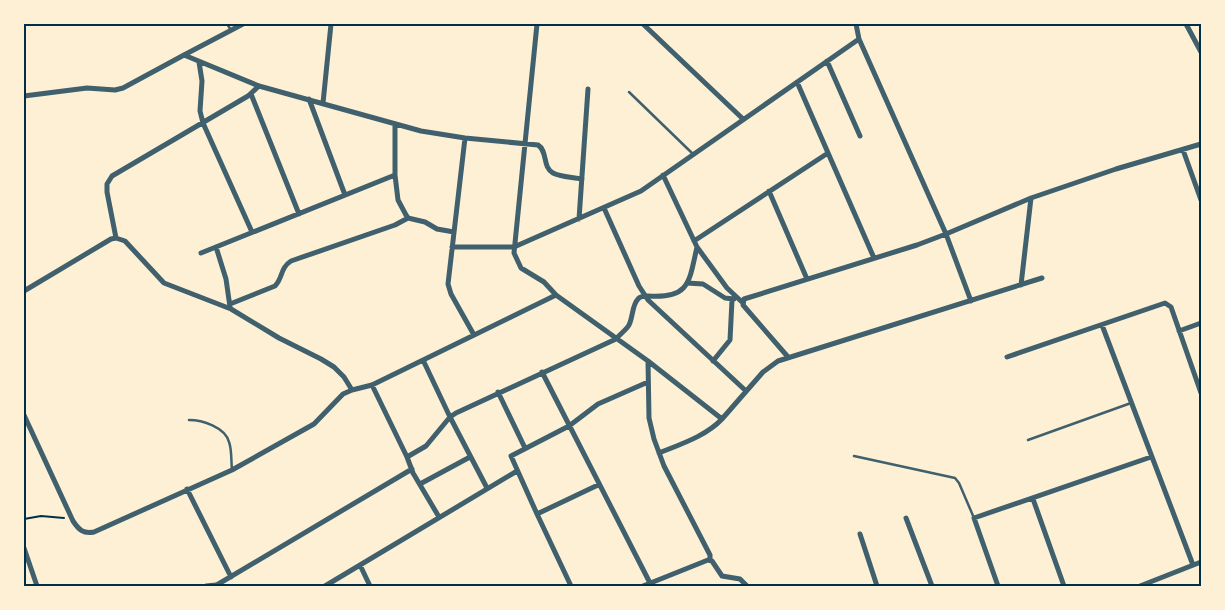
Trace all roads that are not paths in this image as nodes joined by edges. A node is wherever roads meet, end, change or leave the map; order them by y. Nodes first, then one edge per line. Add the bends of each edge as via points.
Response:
1 (227, 24) edge
2 (243, 24) edge
3 (331, 24) edge
4 (537, 24) edge
5 (643, 24) edge
6 (856, 24) edge
7 (1186, 24) edge
8 (231, 30) junction
9 (859, 39) junction
10 (1201, 52) edge
11 (184, 55) junction
12 (827, 61) junction
13 (199, 62) junction
14 (797, 82) junction
15 (260, 86) junction
16 (588, 89) dead end
17 (629, 92) dead end
18 (251, 94) junction
19 (24, 96) edge
20 (309, 99) junction
21 (323, 103) junction
22 (744, 119) junction
23 (203, 123) junction
24 (395, 124) junction
25 (860, 136) dead end
26 (464, 138) junction
27 (525, 144) junction
28 (1201, 144) edge
29 (1183, 150) junction
30 (828, 153) junction
31 (693, 154) junction
32 (395, 175) junction
33 (663, 175) junction
34 (582, 179) junction
35 (769, 191) junction
36 (345, 195) junction
37 (1031, 198) junction
38 (1201, 200) edge
39 (604, 208) junction
40 (299, 214) junction
41 (408, 218) junction
42 (579, 219) junction
43 (252, 232) junction
44 (454, 232) junction
45 (946, 234) junction
46 (116, 238) junction
47 (694, 241) junction
48 (216, 247) junction
49 (452, 247) junction
50 (514, 247) junction
51 (697, 247) junction
52 (201, 253) dead end
53 (874, 258) junction
54 (1042, 278) dead end
55 (806, 279) junction
56 (687, 283) junction
57 (1021, 285) junction
58 (24, 291) edge
59 (556, 296) junction
60 (645, 296) junction
61 (737, 300) junction
62 (971, 300) junction
63 (230, 306) junction
64 (1201, 323) edge
65 (1102, 325) junction
66 (1179, 331) junction
67 (474, 335) junction
68 (616, 338) junction
69 (788, 357) junction
70 (1008, 357) dead end
71 (423, 360) junction
72 (713, 361) junction
73 (648, 362) junction
74 (542, 372) junction
75 (648, 382) junction
76 (372, 385) junction
77 (352, 390) junction
78 (498, 392) junction
79 (746, 392) junction
80 (1201, 393) edge
81 (1131, 402) junction
82 (24, 415) edge
83 (450, 418) junction
84 (722, 419) junction
85 (189, 420) dead end
86 (569, 426) junction
87 (1028, 440) dead end
88 (525, 448) junction
89 (659, 453) junction
90 (470, 456) junction
91 (854, 456) dead end
92 (407, 457) junction
93 (1151, 457) junction
94 (412, 469) junction
95 (232, 470) junction
96 (517, 471) junction
97 (420, 484) junction
98 (598, 485) junction
99 (487, 488) junction
100 (187, 489) junction
101 (1033, 499) junction
102 (537, 514) junction
103 (439, 517) junction
104 (906, 518) dead end
105 (974, 518) junction
106 (860, 534) dead end
107 (24, 548) edge
108 (710, 560) junction
109 (1201, 562) edge
110 (360, 565) junction
111 (1193, 565) junction
112 (231, 577) junction
113 (1156, 580) junction
114 (650, 583) junction
115 (37, 586) edge
116 (206, 586) edge
117 (215, 586) edge
118 (325, 586) edge
119 (370, 586) edge
120 (571, 586) edge
121 (643, 586) edge
122 (747, 586) edge
123 (877, 586) edge
124 (932, 586) edge
125 (998, 586) edge
126 (1064, 586) edge
127 (1140, 586) edge
128 (1159, 586) edge

1 - 8 lane
2 - 8 street
3 - 21 street
4 - 27 street
5 - 22 street
6 - 9 street
7 - 10 street
8 - 11 street
9 - 12 street
9 - 45 street
11 - 13 street
11 - 19 street via 123,88 87,88
12 - 14 street
12 - 25 street
13 - 15 street
13 - 23 street
14 - 22 street
14 - 30 street
15 - 18 street
15 - 20 street
16 - 34 street
17 - 31 lane
18 - 23 street
18 - 40 street
20 - 21 street
20 - 36 street
21 - 24 street
22 - 31 street
23 - 43 street
23 - 46 street via 112,176 107,192
24 - 26 street
24 - 32 street
26 - 27 street
26 - 44 street
27 - 34 street via 540,146 547,167 553,173
27 - 50 street
28 - 29 street
29 - 37 street
29 - 38 street
30 - 35 street
30 - 53 street
31 - 33 street
32 - 36 street
32 - 41 street via 398,200
33 - 39 street via 641,191
33 - 47 street
34 - 42 street
35 - 47 street
35 - 55 street
36 - 40 street
37 - 45 street
37 - 57 street
39 - 42 street
39 - 60 street
40 - 43 street
41 - 44 street
41 - 63 street via 291,261 282,268 274,286
42 - 50 street
43 - 48 street
44 - 49 street
45 - 53 street
45 - 62 street
46 - 58 street
46 - 63 street via 125,241 164,283
47 - 51 street
48 - 52 street
48 - 63 street
49 - 50 street
49 - 67 street via 449,289
50 - 59 street via 515,259 521,268 544,282
51 - 56 street
51 - 61 street
53 - 55 street
54 - 57 street
55 - 61 street
56 - 60 street via 678,294
56 - 61 street via 703,284 725,298
57 - 62 street
59 - 67 street
59 - 68 street
60 - 68 street via 638,298 628,327
60 - 72 street
61 - 69 street
61 - 72 street via 730,340
62 - 69 street
63 - 77 street via 334,367
64 - 66 street
65 - 66 street via 1165,302 1171,307
65 - 70 street
65 - 81 street
66 - 80 street
67 - 71 street
68 - 73 street
68 - 74 street
69 - 79 street via 770,366
71 - 76 street
71 - 83 street
72 - 79 street
73 - 75 street
73 - 84 street
74 - 78 street
74 - 86 street
75 - 86 street via 598,404
75 - 89 street via 649,418
76 - 77 street
76 - 92 street
77 - 95 street via 338,399 314,424
78 - 83 street
78 - 88 street
79 - 84 street
81 - 87 lane
81 - 93 street
82 - 100 street via 73,521 82,532 94,532
83 - 90 street
83 - 92 street via 426,446
84 - 89 street via 705,432
85 - 95 lane via 210,424 226,436
86 - 88 street
86 - 98 street
88 - 96 street via 511,456
89 - 108 street
90 - 97 street
90 - 99 street
91 - 105 lane via 955,478
92 - 94 street
93 - 101 street
93 - 111 street
94 - 97 street
94 - 112 street
95 - 100 street
96 - 99 street
96 - 102 street
97 - 103 street
98 - 102 street
98 - 114 street
99 - 103 street
100 - 112 street
101 - 105 street
101 - 126 street
102 - 120 street
103 - 110 street
104 - 124 street
105 - 125 street
106 - 123 street
107 - 115 street
108 - 114 street
108 - 122 street via 722,576 740,579
109 - 111 street
110 - 118 street
110 - 119 street
111 - 113 street
112 - 117 street
113 - 127 street
113 - 128 street
114 - 121 street
116 - 117 street

